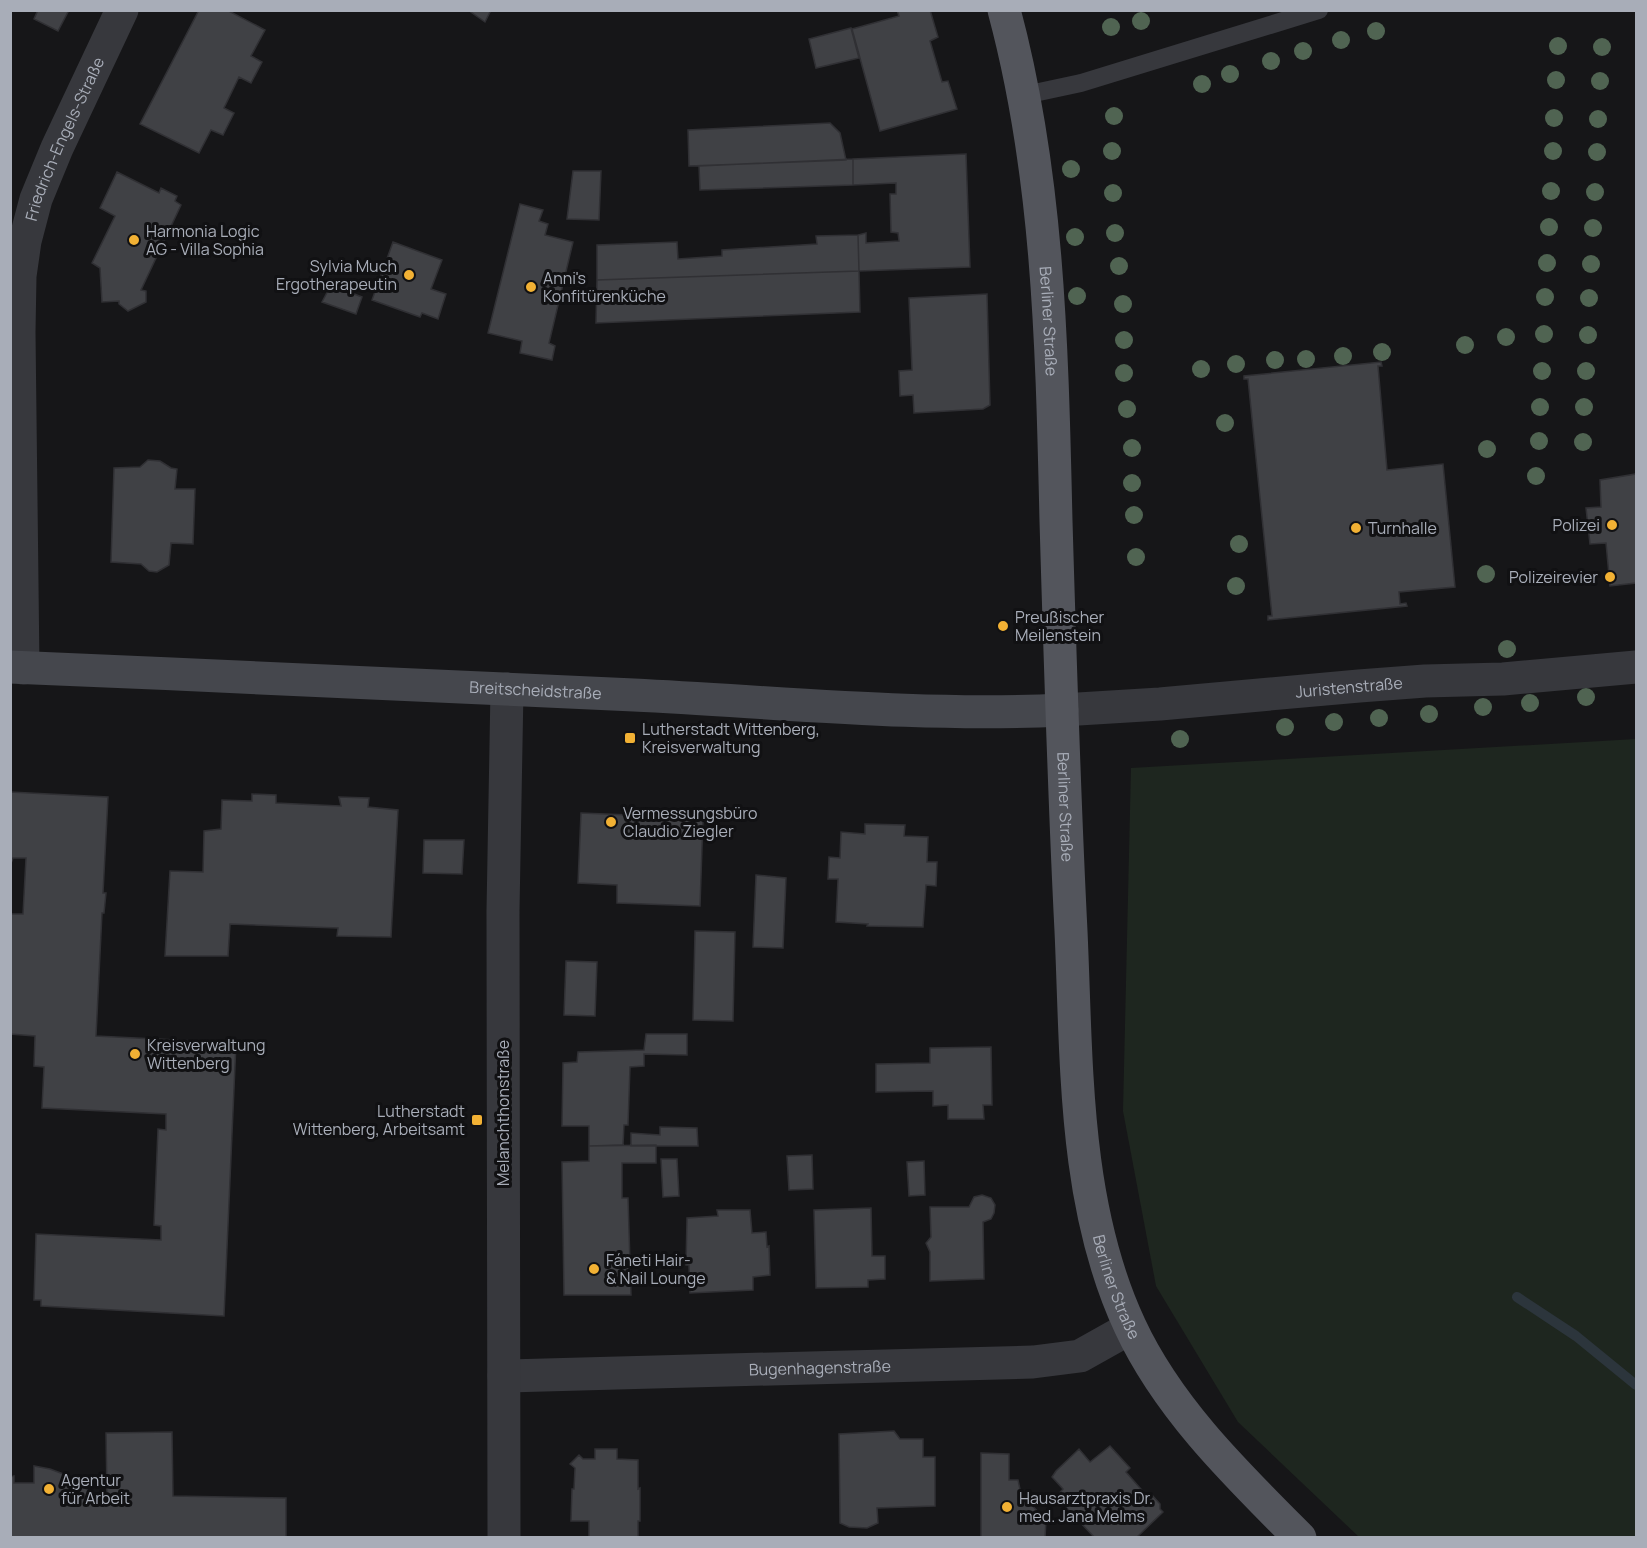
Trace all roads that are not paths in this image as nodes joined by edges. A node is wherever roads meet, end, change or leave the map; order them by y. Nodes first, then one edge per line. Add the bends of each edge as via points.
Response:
1 (122, 10) edge
2 (1004, 10) edge
3 (1319, 10) edge
4 (1025, 95) junction
5 (1636, 667) edge
6 (17, 668) edge
7 (507, 689) junction
8 (1062, 710) junction
9 (1130, 1328) junction
10 (504, 1376) junction
11 (504, 1538) edge
12 (1300, 1538) edge

1 - 6 street, Friedrich-Engels-Straße via 57,148 36,199 25,241 20,276
2 - 4 main road, Berliner Straße
3 - 4 lane via 1082,83
4 - 8 main road, Berliner Straße via 1039,195 1052,370
5 - 8 street, Juristenstraße
6 - 7 street, Breitscheidstraße
7 - 8 street, Breitscheidstraße via 945,712
7 - 10 street, Melanchthonstraße via 503,911
8 - 9 main road, Berliner Straße via 1080,1112 1086,1169 1101,1248
9 - 10 street, Bugenhagenstraße via 1080,1356 1034,1362
9 - 12 main road, Berliner Straße via 1199,1432
10 - 11 street, Melanchthonstraße

